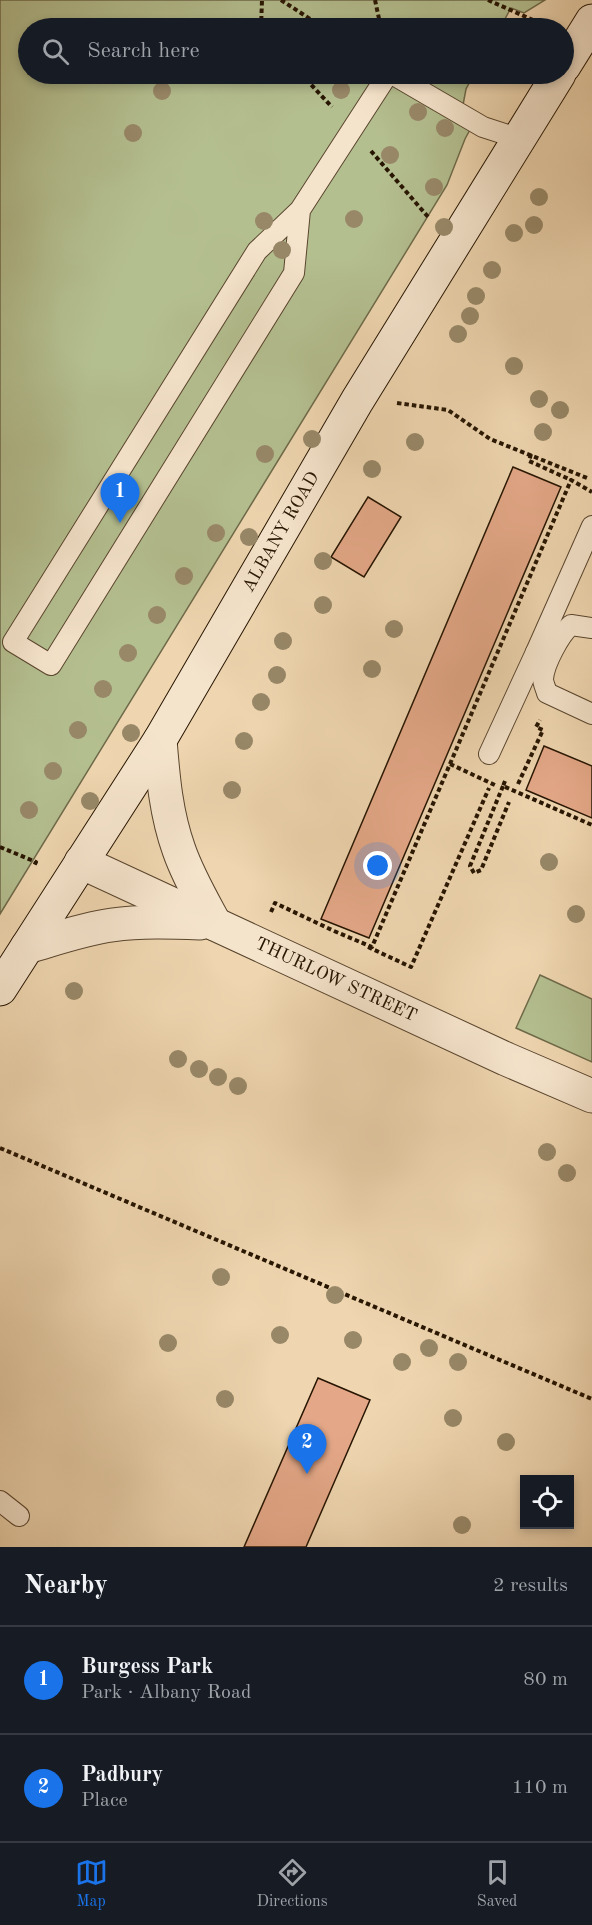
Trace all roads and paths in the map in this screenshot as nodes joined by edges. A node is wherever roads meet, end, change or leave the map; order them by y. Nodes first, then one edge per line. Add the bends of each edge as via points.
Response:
1 (262, 0) edge
2 (281, 0) edge
3 (375, 0) edge
4 (488, 0) edge
5 (261, 18) edge
6 (309, 18) edge
7 (379, 18) edge
8 (528, 18) edge
9 (592, 21) edge
10 (574, 50) edge
11 (383, 84) edge
12 (408, 84) edge
13 (553, 84) edge
14 (520, 139) junction
15 (300, 210) junction
16 (393, 403) dead end
17 (531, 454) junction
18 (587, 478) dead end
19 (572, 480) junction
20 (592, 492) edge
21 (592, 526) edge
22 (592, 628) edge
23 (543, 655) junction
24 (592, 714) edge
25 (160, 740) junction
26 (489, 754) dead end
27 (450, 764) junction
28 (502, 784) junction
29 (489, 788) dead end
30 (509, 802) dead end
31 (592, 825) edge
32 (0, 847) edge
33 (33, 861) dead end
34 (81, 862) junction
35 (270, 915) dead end
36 (213, 923) junction
37 (334, 931) junction
38 (27, 947) junction
39 (0, 989) edge
40 (592, 1096) edge
41 (0, 1148) edge
42 (592, 1400) edge
43 (0, 1501) edge
44 (19, 1516) dead end

1 - 5 path
2 - 6 path
3 - 7 path
4 - 8 path
9 - 10 main road
11 - 15 lane
12 - 14 lane via 483,127
13 - 14 main road, ALBANY ROAD
14 - 25 main road, ALBANY ROAD via 357,401
15 - 15 lane via 294,273 51,665 13,642 257,251
16 - 17 path via 448,410 490,439
17 - 18 path
17 - 19 path via 529,461
19 - 20 path
19 - 27 path
21 - 23 lane
22 - 23 lane via 571,625
23 - 24 lane via 547,693
23 - 26 lane
25 - 34 main road, ALBANY ROAD
25 - 36 main road via 173,831
27 - 28 path, bridge
27 - 37 path via 372,946
28 - 30 path, bridge via 470,866 474,873 482,870
28 - 31 path, bridge
29 - 37 path via 411,967
32 - 33 path
34 - 36 main road, THURLOW STREET
34 - 38 main road, ALBANY ROAD
35 - 37 path via 275,903
36 - 38 main road via 113,925
36 - 40 main road, THURLOW STREET
38 - 39 main road, ALBANY ROAD
41 - 42 path
43 - 44 lane

